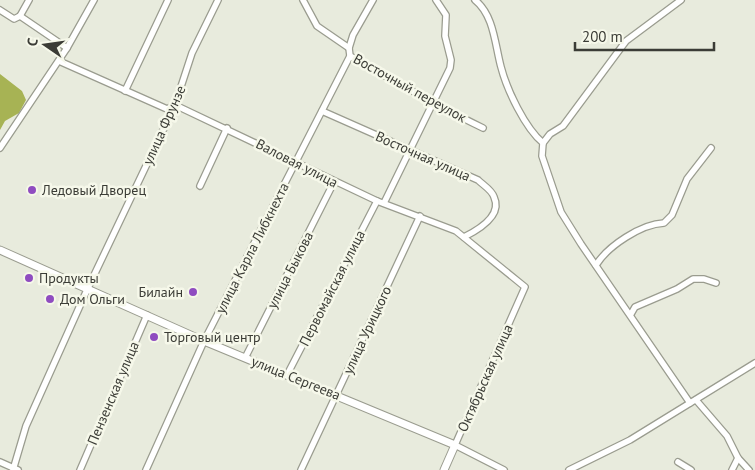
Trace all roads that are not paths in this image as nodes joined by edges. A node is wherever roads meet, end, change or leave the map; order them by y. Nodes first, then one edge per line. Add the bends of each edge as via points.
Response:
1 (29, 0) edge
2 (94, 0) edge
3 (168, 0) edge
4 (218, 0) edge
5 (303, 0) edge
6 (373, 0) edge
7 (436, 0) edge
8 (475, 0) edge
9 (681, 0) edge
10 (0, 10) edge
11 (20, 16) junction
12 (67, 48) junction
13 (349, 48) junction
14 (350, 56) junction
15 (59, 61) junction
16 (125, 91) junction
17 (432, 102) junction
18 (175, 105) junction
19 (322, 111) junction
20 (227, 128) junction
21 (483, 128) dead end
22 (543, 143) junction
23 (0, 148) edge
24 (711, 148) dead end
25 (409, 150) junction
26 (296, 162) junction
27 (334, 182) junction
28 (200, 186) dead end
29 (377, 201) junction
30 (384, 203) junction
31 (420, 216) junction
32 (464, 236) junction
33 (0, 250) edge
34 (596, 265) junction
35 (716, 283) dead end
36 (525, 286) joint
37 (87, 290) junction
38 (631, 314) junction
39 (147, 315) junction
40 (204, 341) junction
41 (245, 358) junction
42 (755, 362) edge
43 (287, 375) junction
44 (337, 395) junction
45 (693, 401) junction
46 (456, 445) junction
47 (738, 458) junction
48 (0, 462) edge
49 (678, 462) dead end
50 (15, 469) edge
51 (80, 470) edge
52 (146, 470) edge
53 (301, 470) edge
54 (444, 470) edge
55 (504, 470) edge
56 (569, 470) edge
57 (690, 470) edge
58 (732, 470) edge
59 (749, 470) edge

1 - 11 street
2 - 12 street
3 - 16 street
4 - 18 street, улица Фрунзе via 192,53
5 - 13 street, Восточный переулок via 317,26
6 - 13 street via 353,34
7 - 17 street via 446,15 445,36 451,60
8 - 22 street via 482,5 490,20 507,89 532,134
9 - 22 street via 626,41 563,126
10 - 11 street via 14,18
11 - 12 street
12 - 15 street
13 - 14 street, Восточный переулок
14 - 17 street, Восточный переулок
14 - 19 street, улица Карла Либкнехта
15 - 16 street, Валовая улица
15 - 23 street
16 - 18 street, Валовая улица via 167,109
17 - 21 street, Восточный переулок
17 - 25 street
18 - 20 street, Валовая улица
18 - 37 street, улица Фрунзе
19 - 25 street, Восточная улица
19 - 26 street, улица Карла Либкнехта
20 - 26 street, Валовая улица
20 - 28 street
22 - 34 street via 542,156 561,212
24 - 34 street via 687,178 672,215 664,223 650,224 604,252
25 - 30 street
25 - 32 street, Восточная улица via 478,180 494,195 496,202 490,220
26 - 27 street, Валовая улица
26 - 40 street, улица Карла Либкнехта
27 - 29 street, Валовая улица
27 - 41 street, улица Быкова
29 - 30 street, Валовая улица
29 - 43 street, Первомайская улица
30 - 31 street, Валовая улица
31 - 32 street, Валовая улица
31 - 44 street, улица Урицкого
32 - 36 street, Валовая улица
33 - 37 main road, улица Сергеева
34 - 38 street
35 - 38 street via 693,279 635,307
36 - 46 street, Октябрьская улица
37 - 39 main road, улица Сергеева
37 - 50 street, улица Фрунзе via 26,426
38 - 45 street
39 - 40 main road, улица Сергеева
39 - 51 street, Пензенская улица
40 - 41 main road, улица Сергеева
40 - 52 street, улица Карла Либкнехта
41 - 43 main road, улица Сергеева
42 - 45 street
43 - 44 main road, улица Сергеева
44 - 46 main road, улица Сергеева
44 - 53 street, улица Урицкого
45 - 47 street via 727,436
45 - 56 street via 630,440
46 - 54 main road, Октябрьская улица
46 - 55 street
47 - 58 street
47 - 59 street
48 - 50 street
49 - 57 street

